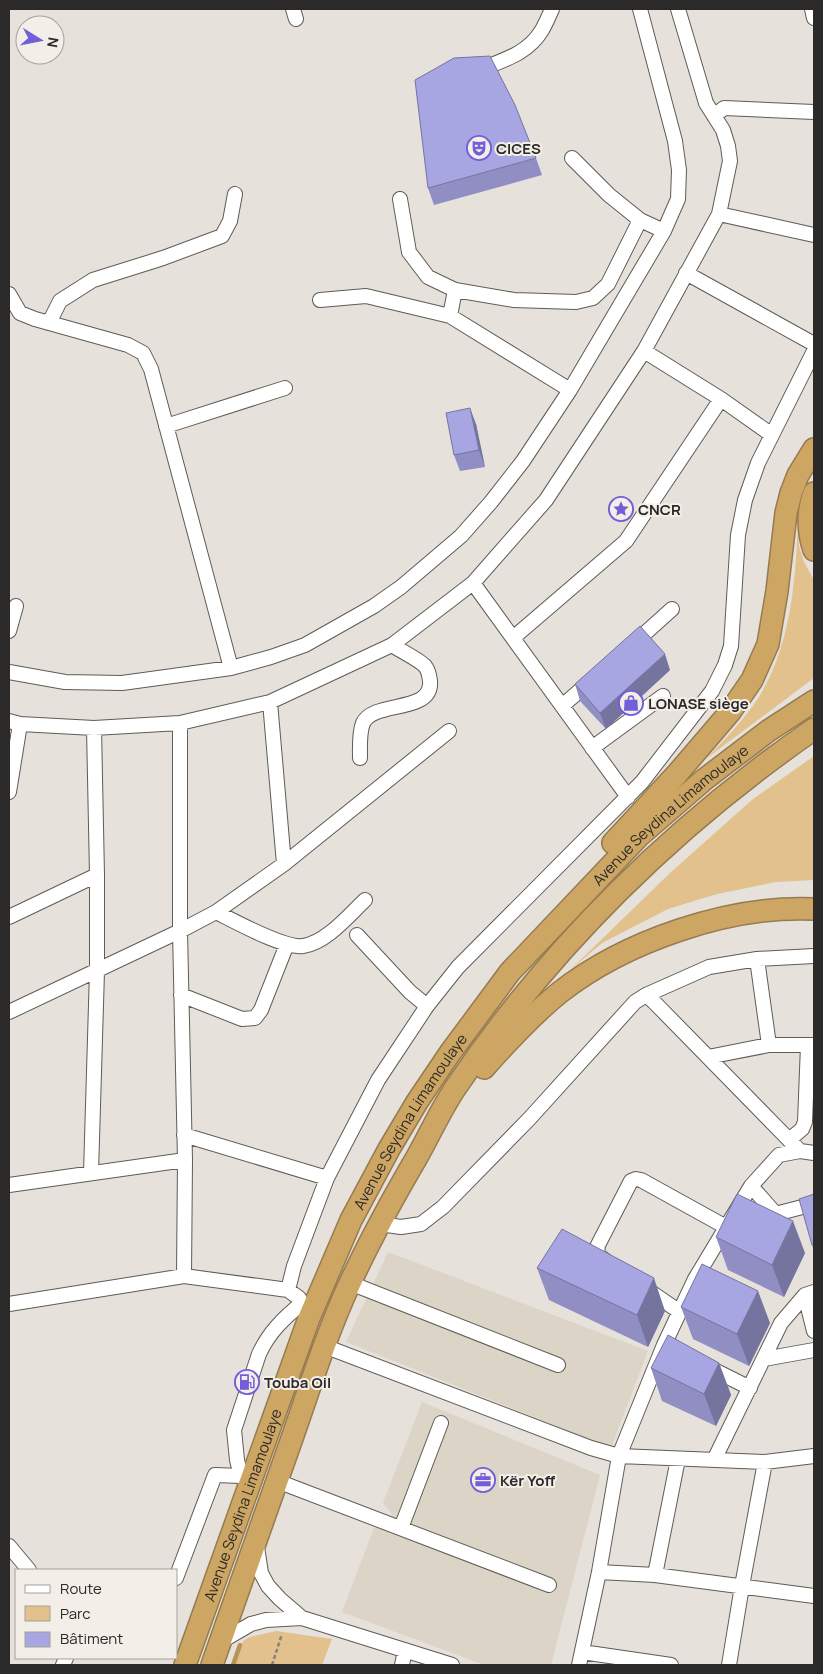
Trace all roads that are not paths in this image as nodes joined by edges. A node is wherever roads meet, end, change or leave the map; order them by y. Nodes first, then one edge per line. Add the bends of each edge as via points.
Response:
1 (552, 9) edge
2 (640, 9) edge
3 (678, 9) edge
4 (812, 9) edge
5 (814, 18) edge
6 (484, 68) edge
7 (814, 112) edge
8 (714, 116) junction
9 (572, 158) dead end
10 (235, 194) dead end
11 (400, 199) dead end
12 (719, 214) junction
13 (640, 220) junction
14 (664, 232) junction
15 (814, 235) edge
16 (686, 273) junction
17 (455, 290) junction
18 (9, 294) edge
19 (320, 300) dead end
20 (450, 316) junction
21 (49, 323) junction
22 (814, 344) edge
23 (644, 351) junction
24 (814, 351) edge
25 (285, 388) dead end
26 (570, 390) junction
27 (722, 399) junction
28 (166, 426) junction
29 (772, 435) junction
30 (814, 449) edge
31 (814, 493) edge
32 (814, 550) edge
33 (473, 583) junction
34 (16, 606) dead end
35 (672, 609) dead end
36 (9, 631) edge
37 (513, 638) junction
38 (392, 645) junction
39 (621, 655) edge
40 (231, 668) junction
41 (9, 672) edge
42 (599, 674) edge
43 (663, 696) dead end
44 (814, 701) edge
45 (270, 702) junction
46 (562, 706) junction
47 (14, 723) edge
48 (180, 723) junction
49 (94, 728) junction
50 (814, 729) edge
51 (449, 731) dead end
52 (592, 748) junction
53 (360, 758) dead end
54 (9, 792) edge
55 (628, 797) junction
56 (284, 864) junction
57 (97, 875) junction
58 (365, 900) dead end
59 (814, 909) edge
60 (216, 912) junction
61 (9, 917) edge
62 (180, 931) junction
63 (357, 935) dead end
64 (287, 944) junction
65 (814, 956) edge
66 (757, 959) junction
67 (97, 971) junction
68 (510, 972) junction
69 (181, 995) junction
70 (646, 995) junction
71 (427, 1006) junction
72 (9, 1012) edge
73 (769, 1045) junction
74 (811, 1045) edge
75 (708, 1057) junction
76 (809, 1122) edge
77 (184, 1135) junction
78 (788, 1140) junction
79 (420, 1151) junction
80 (800, 1151) junction
81 (814, 1153) edge
82 (185, 1160) junction
83 (91, 1173) junction
84 (327, 1178) junction
85 (9, 1186) edge
86 (751, 1186) junction
87 (814, 1204) edge
88 (380, 1224) junction
89 (726, 1227) junction
90 (618, 1269) edge
91 (184, 1276) junction
92 (634, 1280) edge
93 (350, 1283) junction
94 (288, 1290) junction
95 (809, 1294) edge
96 (9, 1304) edge
97 (305, 1310) junction
98 (680, 1312) junction
99 (814, 1332) edge
100 (324, 1346) junction
101 (814, 1350) edge
102 (764, 1359) junction
103 (698, 1362) edge
104 (558, 1365) dead end
105 (750, 1388) junction
106 (441, 1423) dead end
107 (619, 1456) junction
108 (814, 1456) edge
109 (678, 1459) junction
110 (714, 1460) junction
111 (764, 1462) junction
112 (247, 1474) junction
113 (277, 1481) junction
114 (401, 1528) junction
115 (256, 1539) junction
116 (9, 1546) edge
117 (28, 1569) edge
118 (599, 1572) junction
119 (178, 1573) edge
120 (655, 1575) junction
121 (549, 1585) dead end
122 (742, 1586) junction
123 (814, 1596) edge
124 (302, 1618) junction
125 (220, 1642) junction
126 (405, 1650) junction
127 (183, 1656) edge
128 (580, 1658) edge
129 (212, 1665) edge
130 (402, 1665) edge
131 (452, 1665) edge
132 (671, 1665) edge
133 (729, 1665) edge

1 - 6 street via 533,43 511,58
2 - 14 street via 680,170 678,199
3 - 8 street via 706,103
4 - 5 street
7 - 8 street via 724,108
8 - 12 street via 723,130 730,161
9 - 13 street
10 - 21 street via 230,221 222,236 93,280 60,301
11 - 17 street via 409,252 428,277
12 - 15 street
12 - 16 street
13 - 14 street
13 - 17 street via 608,284 593,298 576,302 514,300
14 - 26 street
16 - 22 street
16 - 23 street
17 - 20 street
18 - 21 street via 20,313
19 - 20 street via 366,296
20 - 26 street
21 - 28 street via 128,345 143,353 151,369
23 - 27 street
23 - 33 street via 546,500
24 - 29 street
25 - 28 street
26 - 40 street via 523,461 491,502 461,536 401,587 305,645
27 - 29 street
27 - 37 street via 626,542
28 - 40 street
29 - 55 street via 758,463 743,508 738,536 731,646 725,665 712,691
30 - 68 highway via 790,493 768,644 752,680 730,712 677,774 591,868
31 - 32 highway via 809,519
33 - 37 street
33 - 38 street
34 - 36 street
35 - 39 street
37 - 46 street
38 - 45 street
38 - 53 street via 424,666 429,673 430,686 425,697 370,715 363,722
40 - 41 street via 122,683 65,682
42 - 46 street
43 - 52 street
44 - 68 highway, Avenue Seydina Limamoulaye via 713,773 638,836
45 - 48 street
45 - 56 street
46 - 52 street
47 - 49 street
47 - 54 street
48 - 49 street
48 - 62 street
49 - 57 street
50 - 79 highway, Avenue Seydina Limamoulaye via 766,763 654,856 560,953 455,1089
51 - 56 street
52 - 55 street
55 - 71 street via 458,967
56 - 60 street
57 - 61 street
57 - 67 street
58 - 64 street via 332,931 314,942 302,947
59 - 79 highway via 748,913 710,921 634,948 596,968 559,994 485,1067
60 - 62 street
60 - 64 street
62 - 67 street
62 - 69 street
63 - 71 street
64 - 69 street via 255,1018 242,1019
65 - 66 street
66 - 70 street via 709,967
66 - 73 street
67 - 72 street
67 - 83 street
68 - 97 highway, Avenue Seydina Limamoulaye via 417,1102
69 - 77 street
70 - 75 street
70 - 88 street via 635,1002 530,1118 443,1207 421,1224 401,1227
71 - 84 street via 378,1080
73 - 74 street
73 - 75 street
74 - 76 street
75 - 78 street
76 - 78 street
77 - 82 street
77 - 84 street
78 - 80 street
79 - 88 highway, Avenue Seydina Limamoulaye
80 - 81 street
80 - 86 street via 779,1155
82 - 83 street
82 - 91 street
83 - 85 street
84 - 94 street
86 - 87 street via 774,1212
86 - 89 street
88 - 93 highway, Avenue Seydina Limamoulaye
89 - 90 street via 636,1179 631,1181 598,1245 597,1254
89 - 98 street via 700,1282
91 - 94 street
91 - 96 street
92 - 98 street
93 - 100 highway, Avenue Seydina Limamoulaye
93 - 104 street
94 - 97 street via 297,1295
95 - 99 street
95 - 102 street via 777,1321
97 - 112 highway, Avenue Seydina Limamoulaye
97 - 112 street via 272,1331 259,1354 234,1430 236,1454
98 - 107 street via 668,1347
100 - 107 street via 590,1448
100 - 113 highway, Avenue Seydina Limamoulaye
101 - 102 street
102 - 105 street
103 - 105 street
105 - 110 street
106 - 114 street
107 - 109 street
107 - 118 street
108 - 111 street
109 - 110 street
109 - 120 street
110 - 111 street
111 - 122 street
112 - 119 street via 215,1475
112 - 127 highway, Avenue Seydina Limamoulaye
113 - 114 street
113 - 115 highway, Avenue Seydina Limamoulaye
114 - 121 street
115 - 124 street via 257,1558 268,1586
115 - 125 highway, Avenue Seydina Limamoulaye
116 - 117 street
118 - 120 street
118 - 128 street
120 - 122 street
122 - 123 street
122 - 133 street
124 - 125 street via 252,1624
124 - 126 street
125 - 129 highway, Avenue Seydina Limamoulaye
126 - 130 street
126 - 131 street
128 - 132 street

